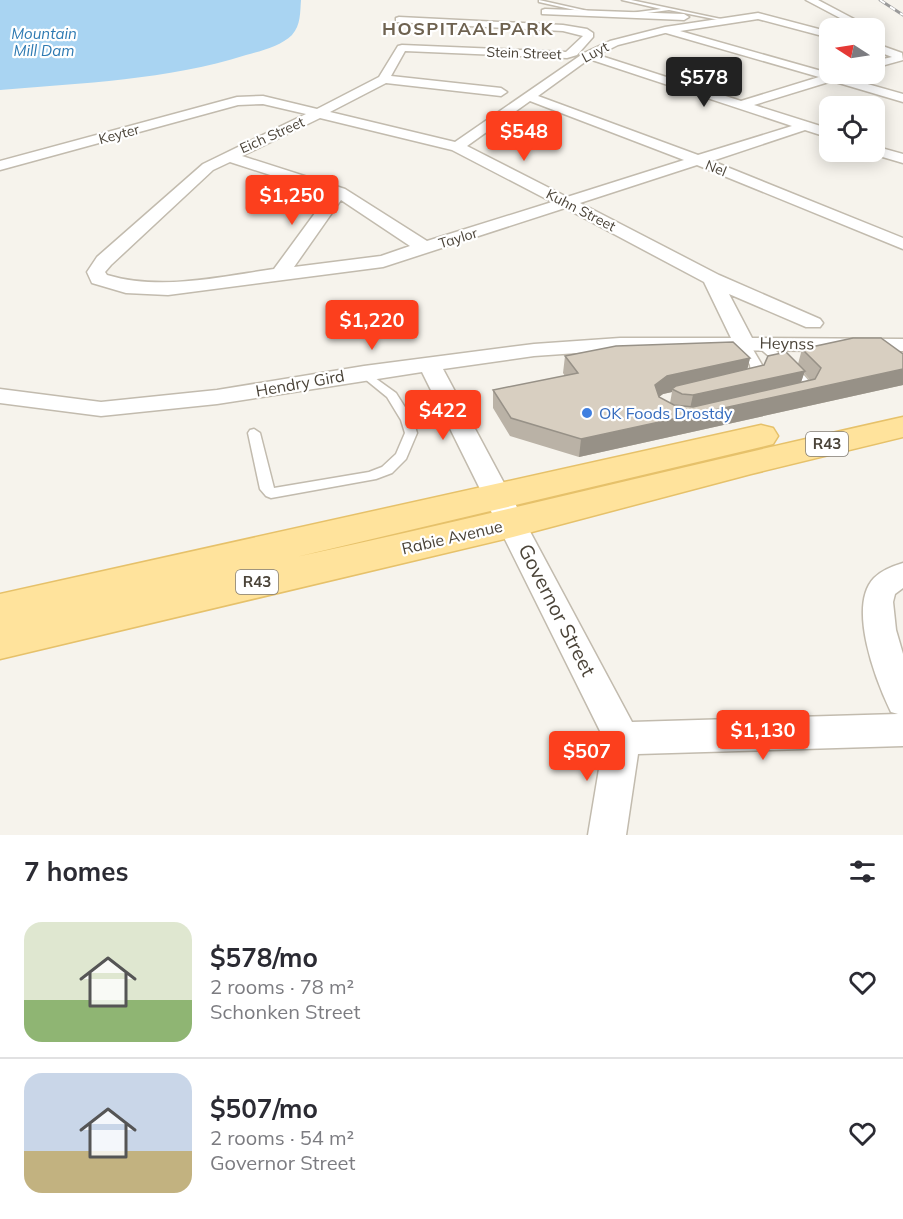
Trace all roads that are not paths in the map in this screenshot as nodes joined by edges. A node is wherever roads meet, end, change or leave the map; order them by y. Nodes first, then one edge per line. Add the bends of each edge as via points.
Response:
1 (624, 0) edge
2 (811, 0) edge
3 (541, 2) dead end
4 (404, 9) dead end
5 (669, 9) junction
6 (535, 11) dead end
7 (846, 18) edge
8 (721, 19) junction
9 (665, 30) junction
10 (819, 32) edge
11 (400, 34) junction
12 (885, 41) edge
13 (885, 48) edge
14 (901, 52) edge
15 (588, 55) junction
16 (885, 62) edge
17 (819, 75) edge
18 (383, 79) junction
19 (819, 82) edge
20 (853, 84) edge
21 (501, 92) dead end
22 (527, 96) junction
23 (903, 98) edge
24 (237, 101) joint
25 (741, 105) junction
26 (319, 114) junction
27 (805, 126) junction
28 (819, 130) edge
29 (457, 147) junction
30 (885, 153) edge
31 (226, 156) junction
32 (903, 159) edge
33 (697, 160) junction
34 (0, 166) edge
35 (339, 192) junction
36 (569, 204) junction
37 (903, 244) edge
38 (425, 248) junction
39 (282, 275) junction
40 (99, 279) joint
41 (712, 279) junction
42 (813, 323) dead end
43 (752, 343) junction
44 (903, 345) edge
45 (429, 364) junction
46 (364, 372) junction
47 (735, 384) edge
48 (0, 396) edge
49 (792, 397) edge
50 (903, 404) edge
51 (903, 427) edge
52 (254, 433) dead end
53 (506, 511) junction
54 (903, 574) edge
55 (0, 611) edge
56 (0, 641) edge
57 (903, 701) edge
58 (903, 730) edge
59 (622, 738) junction
60 (607, 835) edge

1 - 5 lane
2 - 7 street
3 - 5 lane via 587,12 638,14
4 - 11 street, Eich Street
5 - 8 lane
6 - 8 street
8 - 9 street, Luyt
8 - 10 street, Luyt via 758,16
9 - 15 street, Luyt via 614,43
9 - 17 street
11 - 11 street, Stein Street via 559,55 573,53 590,35 563,28
11 - 18 street, Eich Street
12 - 14 street
13 - 14 street
14 - 16 street via 898,59
15 - 22 street, Luyt
15 - 25 street
18 - 21 street
18 - 26 street, Eich Street
19 - 25 street
20 - 23 street
22 - 29 street, Luyt
22 - 33 street, Nel
24 - 26 street, Kuhn Street via 263,100
24 - 34 street, Keyter
25 - 27 street
26 - 29 street, Kuhn Street
26 - 31 street, Eich Street
27 - 28 street
27 - 33 street, Taylor
29 - 36 street, Kuhn Street
30 - 32 street
31 - 35 street
31 - 40 street, Eich Street via 208,167 104,261 96,272
33 - 36 street, Taylor
33 - 37 street, Nel
35 - 38 street
35 - 39 street
36 - 38 street, Taylor
36 - 41 street, Kuhn Street
38 - 39 street, Taylor via 363,266
39 - 40 street, Taylor via 168,290 126,287
41 - 42 street, Kuhn Street
41 - 43 street
43 - 44 street, Heynss
43 - 45 street, Hendry Gird via 620,344
43 - 47 lane via 757,374
43 - 49 lane via 804,381 808,387 805,392
45 - 46 street, Hendry Gird
45 - 53 street, Governor Street
46 - 48 street, Hendry Gird via 157,405 101,409
46 - 52 lane via 392,395 411,433 402,456 387,470 272,493 267,489
50 - 53 main road, Rabie Avenue / R43
51 - 53 main road, Rabie Avenue / R43
53 - 55 main road, Rabie Avenue / R43
53 - 56 main road, Rabie Avenue / R43
53 - 59 street, Governor Street
54 - 57 street via 881,589 877,603 879,626
58 - 59 street
59 - 60 street

